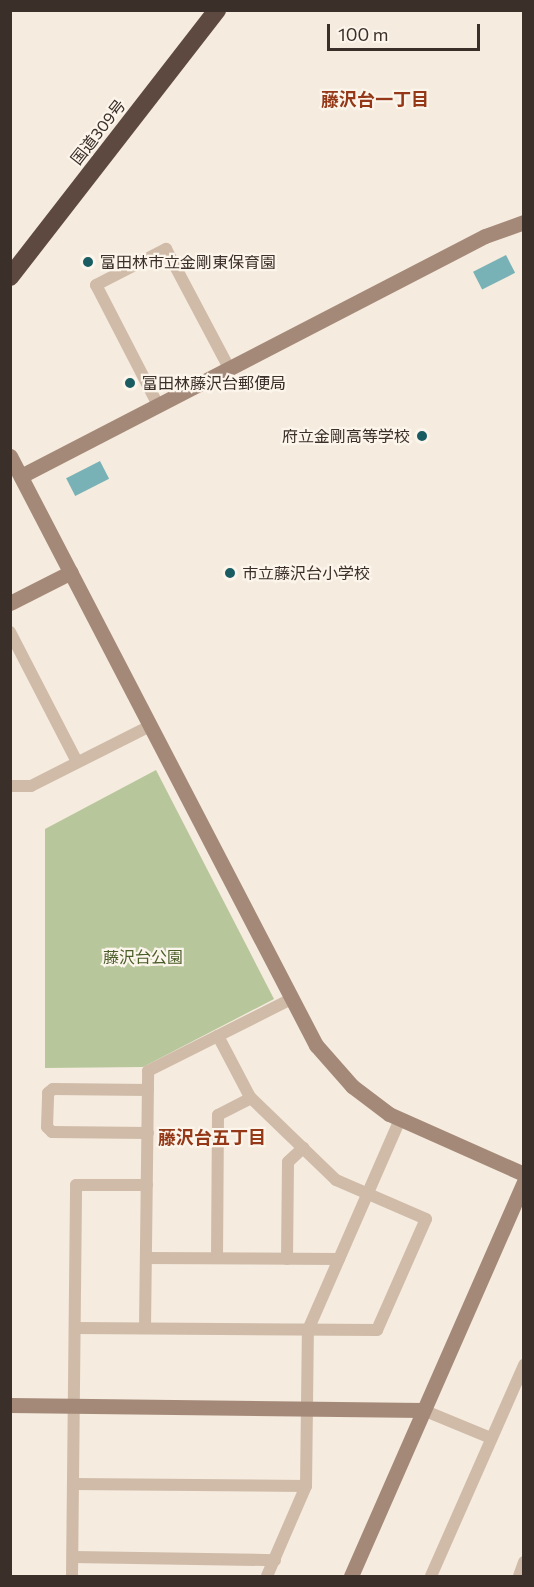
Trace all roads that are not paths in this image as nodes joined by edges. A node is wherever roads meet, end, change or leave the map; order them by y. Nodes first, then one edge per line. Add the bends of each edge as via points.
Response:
1 (201, 10) edge
2 (217, 10) edge
3 (524, 222) edge
4 (10, 256) edge
5 (10, 277) edge
6 (229, 368) junction
7 (158, 405) junction
8 (10, 456) edge
9 (21, 476) junction
10 (71, 572) junction
11 (10, 603) edge
12 (10, 632) edge
13 (150, 726) junction
14 (78, 762) junction
15 (10, 786) edge
16 (291, 999) junction
17 (218, 1035) junction
18 (148, 1090) junction
19 (251, 1098) junction
20 (400, 1119) junction
21 (148, 1133) junction
22 (303, 1148) junction
23 (524, 1174) edge
24 (524, 1181) edge
25 (147, 1185) junction
26 (368, 1193) junction
27 (146, 1258) junction
28 (217, 1258) junction
29 (287, 1259) junction
30 (339, 1259) junction
31 (76, 1328) junction
32 (145, 1328) junction
33 (308, 1329) junction
34 (524, 1365) edge
35 (10, 1405) edge
36 (74, 1406) junction
37 (307, 1408) junction
38 (423, 1410) junction
39 (491, 1438) junction
40 (73, 1484) junction
41 (306, 1486) junction
42 (73, 1557) junction
43 (275, 1560) junction
44 (524, 1562) edge
45 (72, 1576) edge
46 (267, 1576) edge
47 (351, 1576) edge
48 (431, 1576) edge
49 (519, 1576) edge

1 - 4 highway, 国道309号
2 - 5 highway, 国道309号
3 - 6 street via 494,232
6 - 7 street
6 - 7 street via 166,249 96,285
7 - 9 street
8 - 9 street
9 - 10 street
10 - 11 street
10 - 13 street
12 - 14 street
13 - 14 street
13 - 16 street
14 - 15 street via 31,786
16 - 17 street
16 - 20 street via 334,1068 363,1095
17 - 18 street via 148,1071
17 - 19 street
18 - 21 street
18 - 21 street via 53,1089 48,1093 47,1127 52,1132
19 - 22 street
19 - 28 street via 218,1114
20 - 23 street
20 - 26 street
21 - 25 street
22 - 26 street via 336,1180
22 - 29 street via 288,1162
24 - 38 street
25 - 27 street
25 - 31 street via 76,1185
26 - 30 street
26 - 33 street via 426,1219 425,1222 377,1330
27 - 28 street
27 - 32 street
28 - 29 street
29 - 30 street
30 - 33 street
31 - 32 street
31 - 36 street
32 - 33 street
33 - 37 street
34 - 39 street
35 - 36 street
36 - 37 street
36 - 40 street
37 - 38 street
37 - 41 street
38 - 39 street
38 - 47 street
39 - 48 street
40 - 41 street
40 - 42 street
41 - 43 street
42 - 43 street
42 - 45 street
43 - 46 street
44 - 49 street

